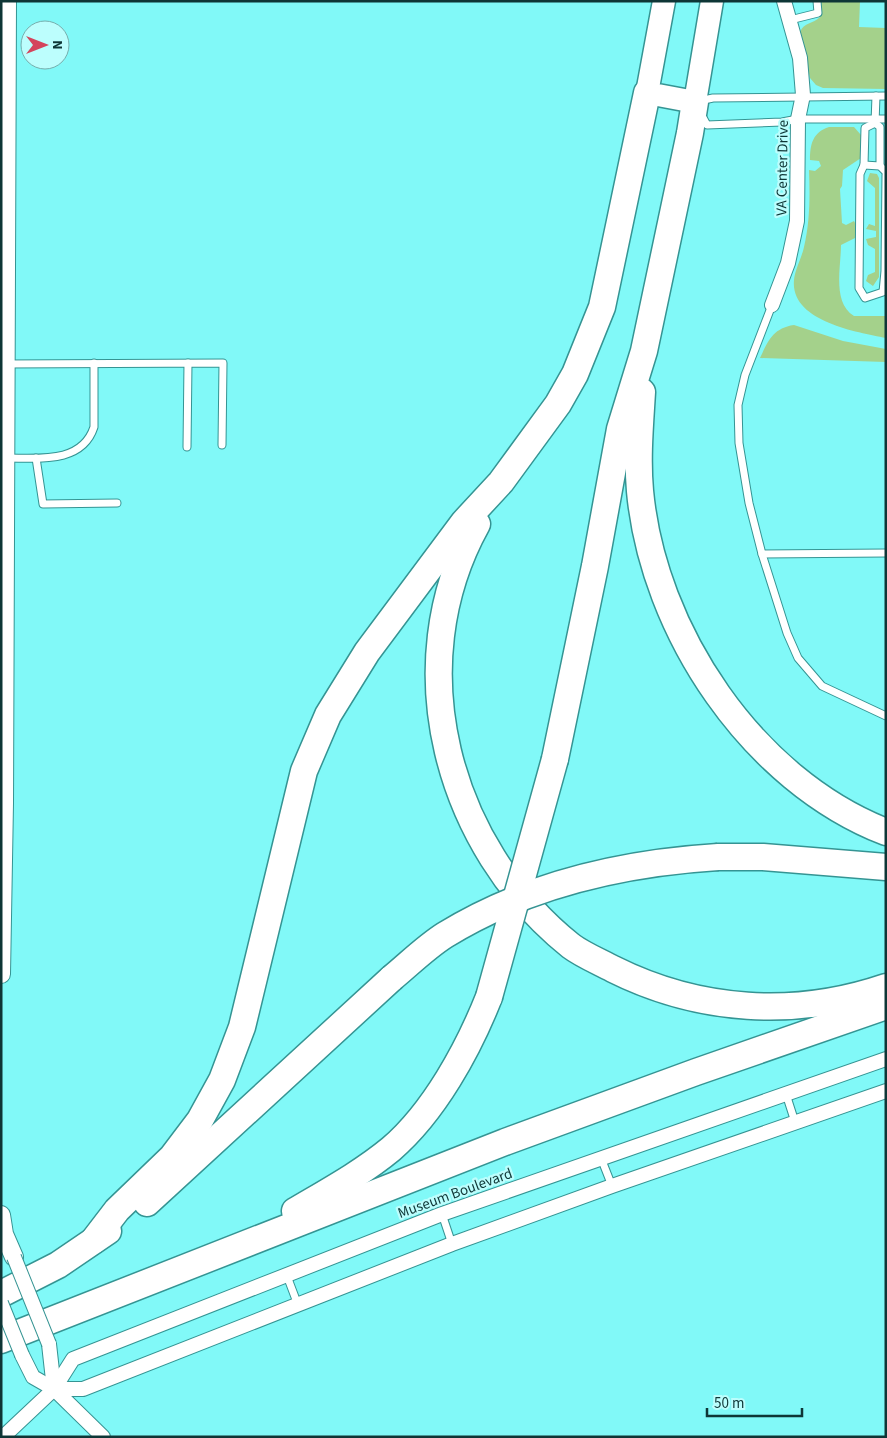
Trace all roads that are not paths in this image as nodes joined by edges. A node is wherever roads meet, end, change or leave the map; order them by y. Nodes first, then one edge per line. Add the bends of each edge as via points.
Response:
1 (7, 1) edge
2 (664, 1) edge
3 (712, 1) edge
4 (784, 1) edge
5 (817, 1) edge
6 (790, 20) junction
7 (647, 94) junction
8 (803, 95) junction
9 (876, 96) junction
10 (886, 96) edge
11 (4, 101) edge
12 (694, 102) junction
13 (886, 118) edge
14 (798, 119) junction
15 (875, 121) junction
16 (864, 165) junction
17 (880, 166) junction
18 (886, 173) edge
19 (3, 279) edge
20 (772, 305) joint
21 (644, 351) junction
22 (188, 363) junction
23 (5, 364) junction
24 (94, 364) junction
25 (222, 445) dead end
26 (186, 447) dead end
27 (3, 454) edge
28 (36, 458) junction
29 (501, 482) junction
30 (117, 503) dead end
31 (886, 553) edge
32 (762, 554) junction
33 (3, 628) edge
34 (886, 716) edge
35 (3, 803) edge
36 (886, 832) edge
37 (886, 867) edge
38 (1, 974) edge
39 (886, 987) edge
40 (886, 1006) edge
41 (886, 1059) edge
42 (886, 1091) edge
43 (786, 1094) junction
44 (796, 1122) junction
45 (601, 1157) junction
46 (612, 1186) junction
47 (442, 1214) junction
48 (1, 1215) edge
49 (94, 1240) junction
50 (452, 1244) junction
51 (232, 1249) junction
52 (14, 1257) joint
53 (287, 1276) junction
54 (1, 1294) edge
55 (1, 1303) edge
56 (298, 1305) junction
57 (1, 1340) edge
58 (54, 1389) junction
59 (3, 1437) edge
60 (102, 1437) edge

1 - 11 street
2 - 7 main road
3 - 12 main road
4 - 6 street, VA Center Drive
5 - 6 lane via 818,13
6 - 8 street, VA Center Drive via 800,58
7 - 12 main road
7 - 29 highway via 602,307 558,404
8 - 9 lane
8 - 12 lane via 713,98
8 - 14 street, VA Center Drive
9 - 10 lane
9 - 15 lane
11 - 19 street
12 - 14 lane via 707,125
12 - 21 highway
13 - 15 lane
14 - 15 lane
14 - 20 street, VA Center Drive via 797,221 788,263
15 - 16 lane via 865,128
15 - 17 lane via 880,128
16 - 17 lane
16 - 18 lane via 860,174 859,288 865,298 883,292
17 - 18 lane
19 - 23 street
20 - 32 lane via 744,375 738,405 739,443
21 - 36 highway via 640,491 657,577 688,648 707,680 757,743 811,789
21 - 51 highway, bridge via 620,429 555,759 489,997 477,1028 451,1075 425,1112 391,1149 337,1186
22 - 24 lane
22 - 25 lane via 223,363
22 - 26 lane
23 - 24 lane
23 - 27 street
24 - 28 lane via 94,427 91,436 83,446 69,454
27 - 28 lane
27 - 33 street
28 - 30 lane via 43,504
29 - 39 highway via 468,542 453,580 439,658 439,695 443,733 462,800 482,842 509,882 573,947 639,982 675,995 758,1008 832,1002
29 - 49 highway via 464,522 418,583 367,652 328,715 304,771 242,1027 222,1080 200,1120 172,1156 117,1210
31 - 32 lane
32 - 34 lane via 798,658 822,686
33 - 35 street
35 - 38 street
37 - 49 highway, bridge via 763,858 672,860 578,878 483,914 444,936 392,978 158,1195
40 - 51 highway via 505,1142
41 - 43 street, Museum Boulevard
42 - 44 street
43 - 44 lane
43 - 45 street, Museum Boulevard
44 - 46 street
45 - 46 lane
45 - 47 street, Museum Boulevard
46 - 50 street
47 - 50 lane
47 - 53 street, Museum Boulevard
48 - 52 street via 4,1234
49 - 54 highway via 58,1265
50 - 56 street
51 - 57 highway
52 - 58 street, bridge via 49,1344
53 - 56 lane
53 - 58 street, Museum Boulevard via 73,1359
55 - 58 street, bridge via 33,1377
56 - 58 street via 84,1389
58 - 59 street, Museum Boulevard
58 - 60 street

